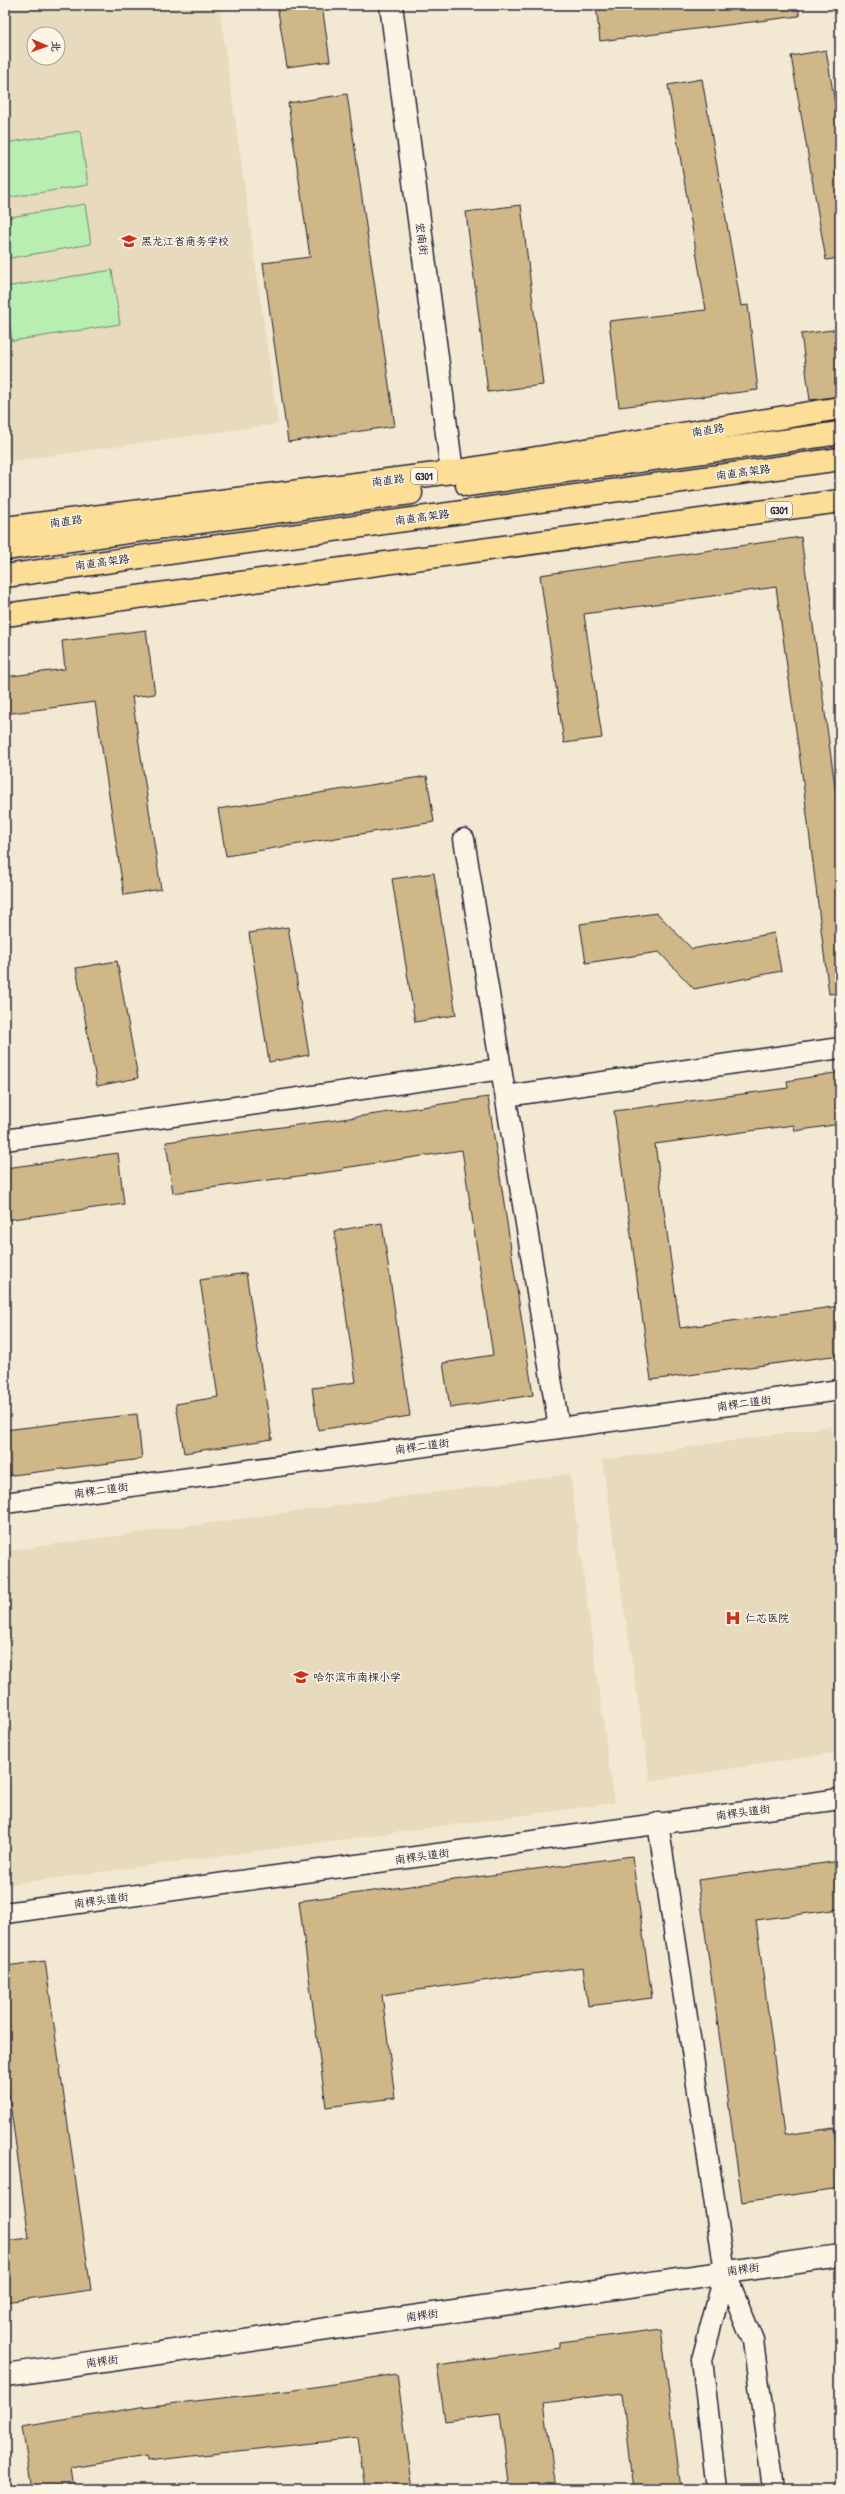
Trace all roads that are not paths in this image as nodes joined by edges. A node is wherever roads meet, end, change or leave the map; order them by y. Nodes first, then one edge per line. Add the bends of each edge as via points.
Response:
1 (391, 5) edge
2 (840, 408) edge
3 (840, 432) edge
4 (840, 459) edge
5 (452, 472) junction
6 (840, 501) edge
7 (5, 528) edge
8 (5, 549) edge
9 (5, 576) edge
10 (5, 615) edge
11 (464, 839) dead end
12 (840, 1048) edge
13 (501, 1069) junction
14 (506, 1096) junction
15 (5, 1140) edge
16 (840, 1390) edge
17 (559, 1428) junction
18 (5, 1503) edge
19 (840, 1799) edge
20 (658, 1823) junction
21 (5, 1913) edge
22 (840, 2256) edge
23 (725, 2272) junction
24 (5, 2376) edge
25 (717, 2489) edge
26 (773, 2489) edge

1 - 5 street, 宏南街
2 - 5 highway, 南直路 / G301
3 - 8 highway
4 - 9 highway, 南直高架路
5 - 7 highway, 南直路 / G301
6 - 10 highway, G301
11 - 13 street
12 - 14 street
13 - 14 street
13 - 15 street
14 - 17 street
16 - 17 street, 南棵二道街
17 - 18 street, 南棵二道街
19 - 20 street, 南棵头道街
20 - 21 street, 南棵头道街
20 - 23 street
22 - 23 street, 南棵街
23 - 24 street, 南棵街
23 - 25 street via 702,2360
23 - 26 street via 753,2341

